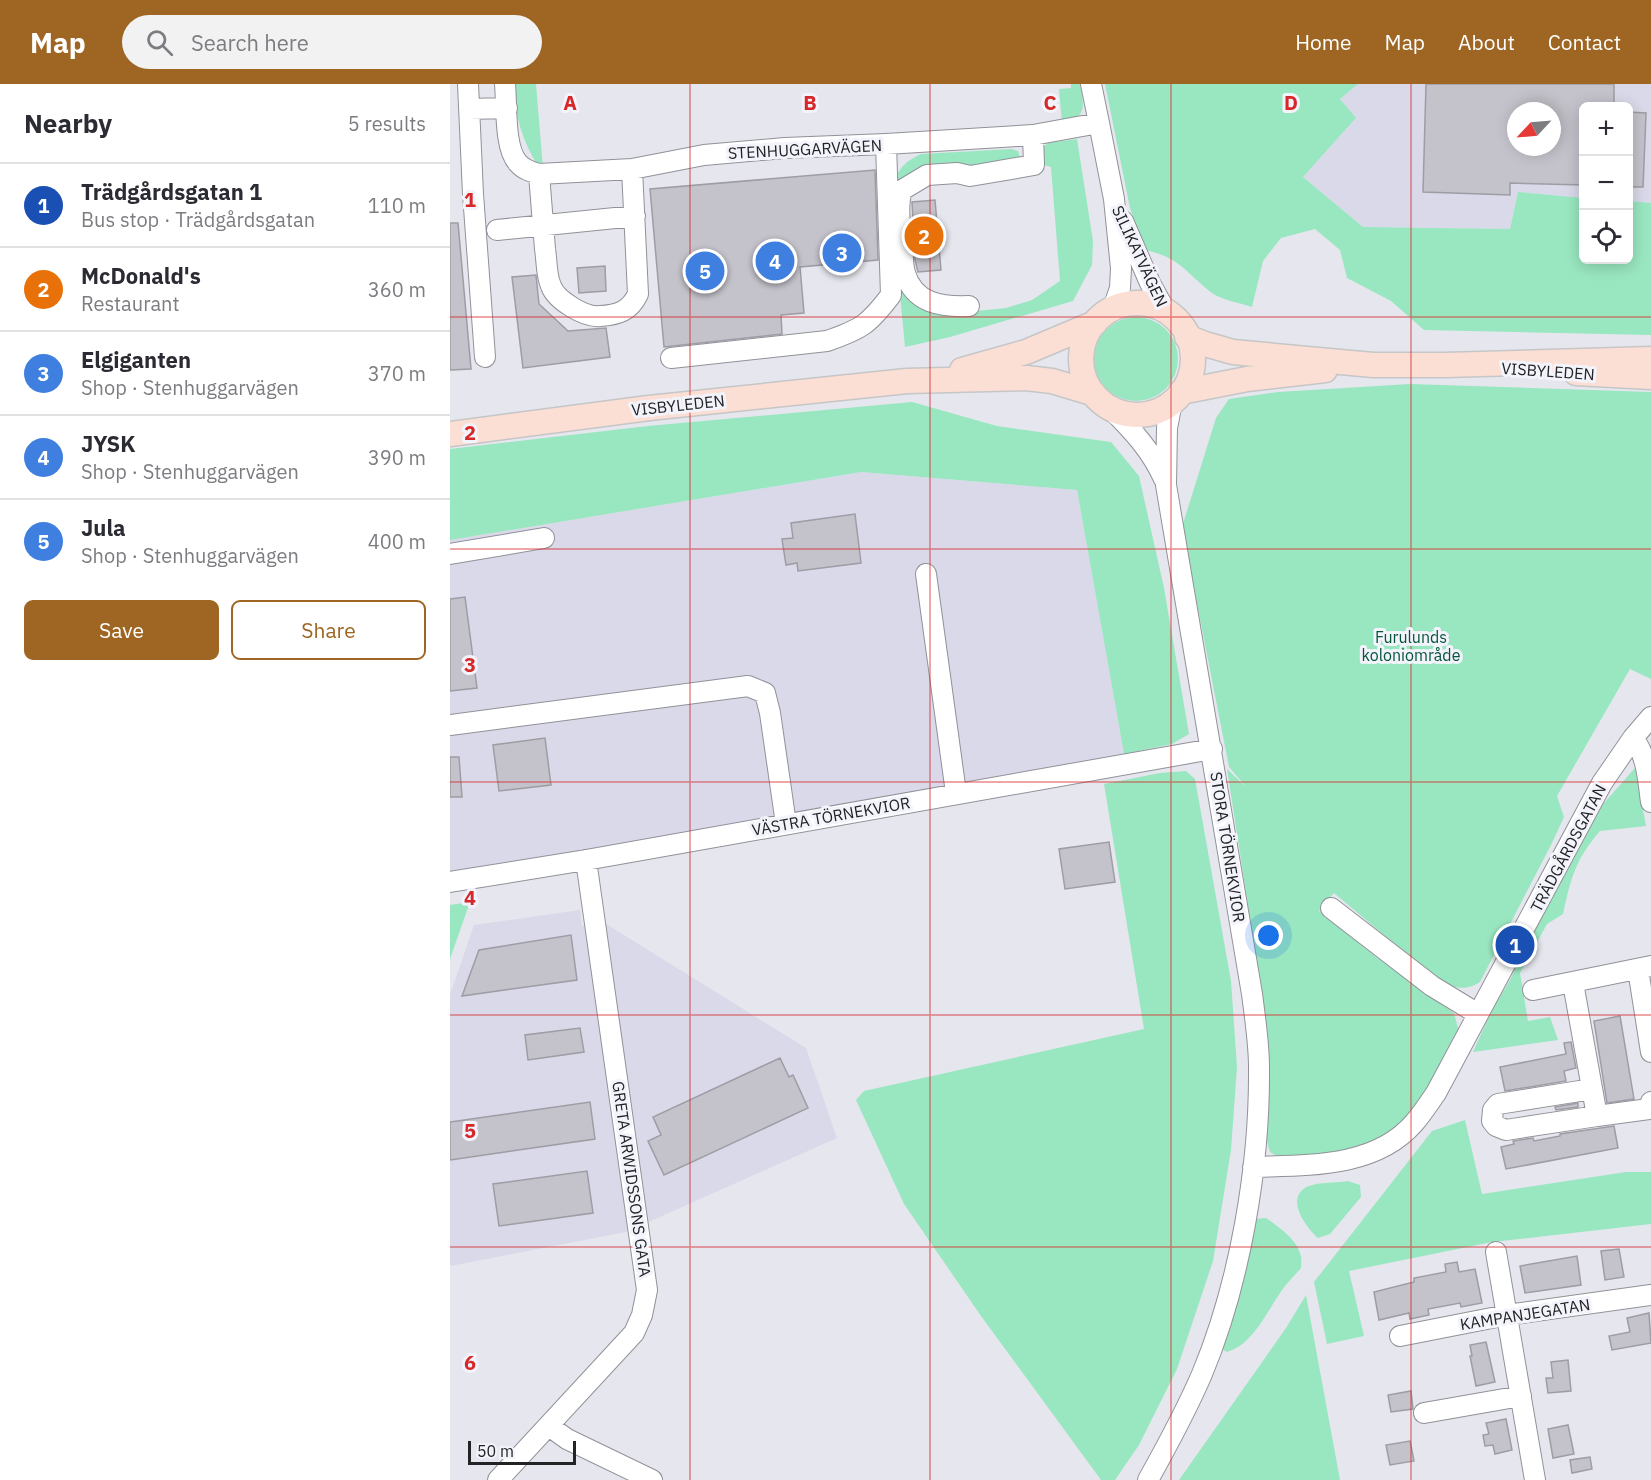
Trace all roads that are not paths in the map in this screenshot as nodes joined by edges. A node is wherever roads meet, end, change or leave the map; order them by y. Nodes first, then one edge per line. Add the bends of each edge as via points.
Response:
1 (468, 84) edge
2 (505, 84) edge
3 (1091, 84) edge
4 (507, 108) junction
5 (469, 109) junction
6 (1099, 123) junction
7 (1033, 135) junction
8 (886, 144) junction
9 (632, 169) junction
10 (539, 174) junction
11 (1114, 199) junction
12 (635, 216) junction
13 (543, 225) junction
14 (497, 230) dead end
15 (969, 306) dead end
16 (1166, 312) junction
17 (1104, 316) junction
18 (1187, 337) junction
19 (485, 357) dead end
20 (671, 358) dead end
21 (1651, 359) edge
22 (1372, 364) junction
23 (1445, 365) junction
24 (1651, 378) edge
25 (907, 381) junction
26 (1092, 393) junction
27 (1177, 397) junction
28 (1111, 409) junction
29 (450, 434) edge
30 (1166, 485) junction
31 (544, 538) dead end
32 (450, 554) edge
33 (926, 574) dead end
34 (1651, 717) edge
35 (450, 725) edge
36 (1633, 738) junction
37 (1212, 749) junction
38 (956, 793) junction
39 (1651, 802) edge
40 (786, 824) junction
41 (586, 860) junction
42 (450, 882) edge
43 (1331, 908) dead end
44 (1645, 968) edge
45 (1573, 982) junction
46 (1533, 990) dead end
47 (1478, 1014) junction
48 (1651, 1052) edge
49 (1592, 1089) junction
50 (1651, 1102) edge
51 (1597, 1116) junction
52 (1253, 1167) junction
53 (1496, 1252) dead end
54 (1651, 1295) edge
55 (1507, 1315) junction
56 (1400, 1336) dead end
57 (1521, 1396) junction
58 (1424, 1413) dead end
59 (549, 1426) junction
60 (498, 1480) edge
61 (652, 1480) edge
62 (1148, 1480) edge
63 (1535, 1480) edge

1 - 5 street
2 - 4 street
3 - 6 street
4 - 5 street
4 - 10 street via 508,135 517,163
5 - 19 street
6 - 7 street, STENHUGGARVÄGEN
6 - 11 street
7 - 8 street, STENHUGGARVÄGEN
7 - 15 street via 1034,165 970,176 941,172 927,175 902,190 908,281 930,302
8 - 9 street, STENHUGGARVÄGEN via 704,155
8 - 20 street via 891,295 872,319 851,333 827,340
9 - 10 street, STENHUGGARVÄGEN
9 - 12 street
10 - 13 street
11 - 16 street, SILIKATVÄGEN
11 - 17 street, SILIKATVÄGEN via 1121,279
12 - 13 street
12 - 13 street via 638,294 627,310 614,315 593,317 575,310 551,287
13 - 14 street
16 - 17 main road via 1140,304 1126,305
16 - 18 main road
17 - 25 main road, VISBYLEDEN via 1026,352
17 - 26 main road via 1083,345 1081,362
18 - 22 main road, VISBYLEDEN via 1233,352
18 - 27 main road via 1192,361 1189,378
21 - 23 main road, VISBYLEDEN
22 - 23 main road, VISBYLEDEN
22 - 27 main road, VISBYLEDEN via 1247,379
23 - 24 main road, VISBYLEDEN
25 - 26 main road, VISBYLEDEN via 1026,378
25 - 29 main road, VISBYLEDEN
26 - 28 main road
27 - 28 main road via 1143,415
27 - 30 street via 1167,428
28 - 30 street via 1145,444
30 - 37 street, STORA TÖRNEKVIOR
31 - 32 street
33 - 38 street
34 - 36 street, TRÄDGÅRDSGATAN
35 - 40 street via 748,686 765,693
36 - 39 street via 1642,753
36 - 47 street, TRÄDGÅRDSGATAN via 1602,783
37 - 38 street, VÄSTRA TÖRNEKVIOR
37 - 52 street, STORA TÖRNEKVIOR via 1254,1006 1259,1065
38 - 40 street, VÄSTRA TÖRNEKVIOR
40 - 41 street, VÄSTRA TÖRNEKVIOR
41 - 42 street, VÄSTRA TÖRNEKVIOR
41 - 59 street, GRETA ARWIDSSONS GATA via 647,1290 634,1333
43 - 47 street via 1432,986
44 - 45 street
44 - 48 street
45 - 46 street
45 - 49 street
47 - 52 street, TRÄDGÅRDSGATAN via 1436,1093 1413,1124 1388,1144 1356,1158 1324,1164
49 - 51 street
49 - 51 street via 1498,1104 1492,1120 1506,1130
50 - 51 street via 1649,1109
52 - 62 street, STORA TÖRNEKVIOR via 1238,1259 1222,1317 1202,1375
53 - 55 street
54 - 55 street, KAMPANJEGATAN
55 - 56 street, KAMPANJEGATAN
55 - 57 street
57 - 58 street
57 - 63 street
59 - 60 street, GRETA ARWIDSSONS GATA
59 - 61 street via 567,1439

